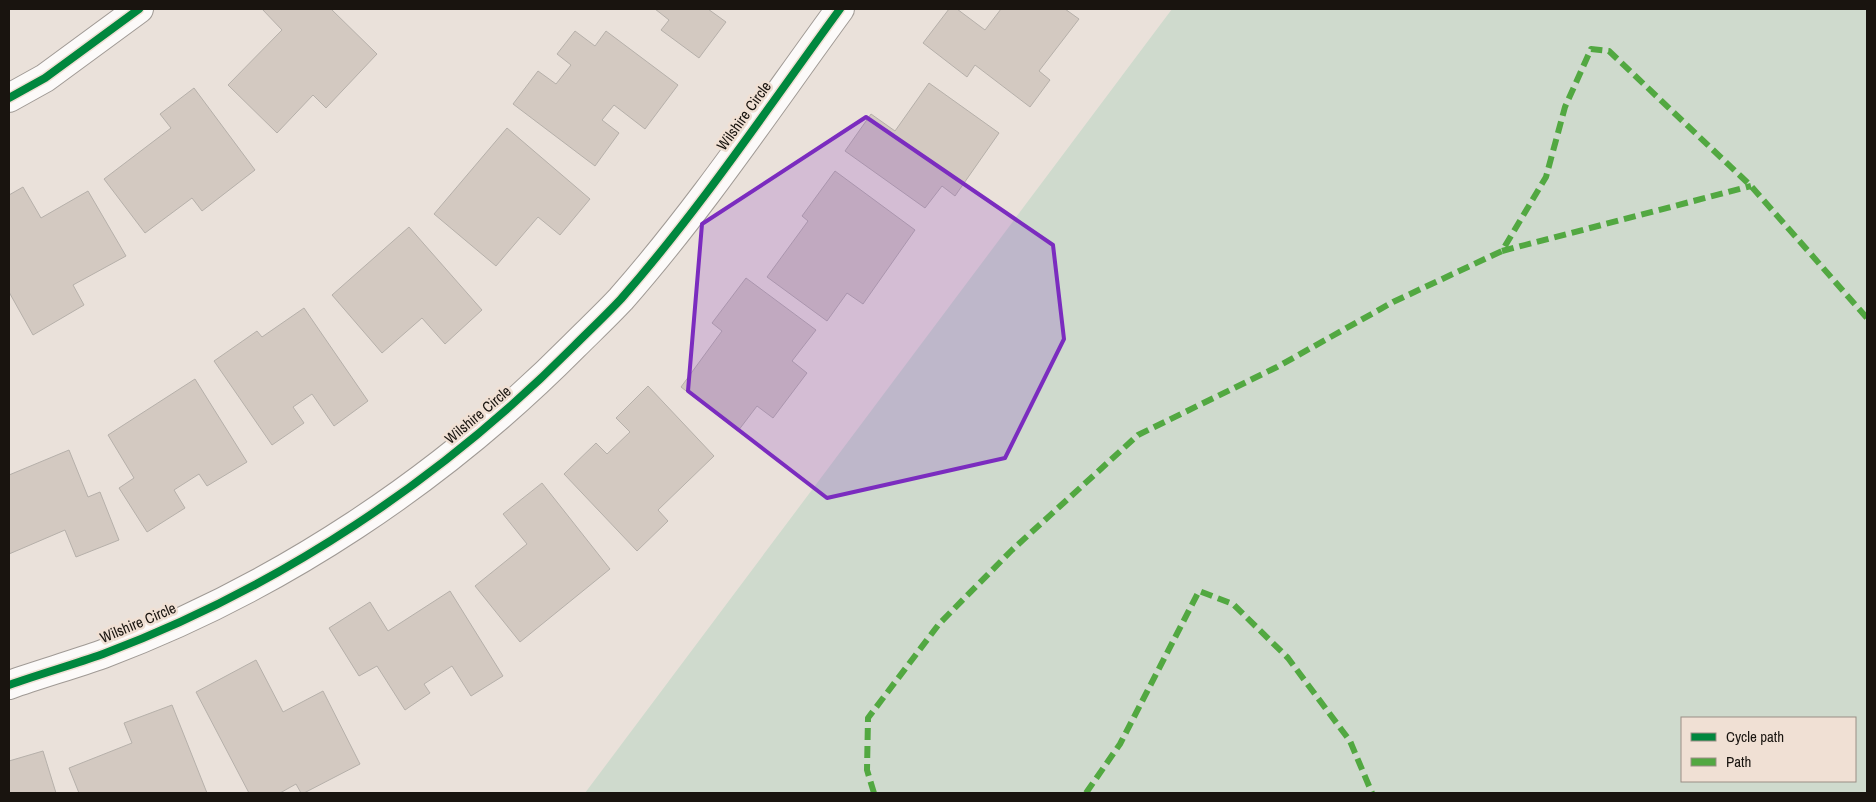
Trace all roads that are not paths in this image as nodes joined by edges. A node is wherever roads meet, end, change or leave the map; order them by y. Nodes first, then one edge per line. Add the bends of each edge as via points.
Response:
1 (139, 9) edge
2 (840, 9) edge
3 (9, 98) edge
4 (9, 685) edge

1 - 3 street via 45,78
2 - 4 street, Wilshire Circle via 664,248 619,301 536,384 484,430 391,501 292,564 240,592 103,654

